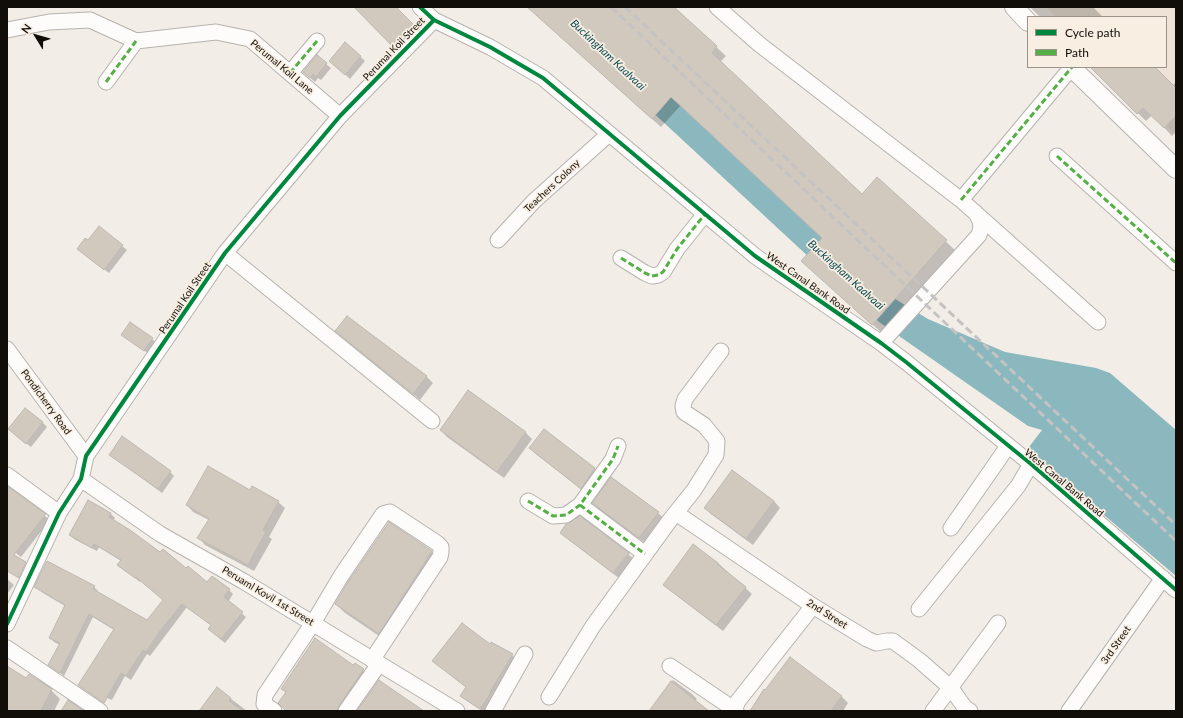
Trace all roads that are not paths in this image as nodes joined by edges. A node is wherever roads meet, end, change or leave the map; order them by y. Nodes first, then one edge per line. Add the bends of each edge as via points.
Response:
1 (420, 7) edge
2 (717, 7) edge
3 (1014, 7) edge
4 (434, 20) junction
5 (1027, 21) edge
6 (7, 30) edge
7 (136, 41) junction
8 (317, 41) dead end
9 (1071, 68) edge
10 (1073, 68) edge
11 (290, 73) junction
12 (106, 82) dead end
13 (340, 116) junction
14 (609, 134) junction
15 (1057, 156) dead end
16 (1176, 169) edge
17 (961, 200) junction
18 (976, 213) junction
19 (705, 214) junction
20 (498, 240) dead end
21 (225, 253) junction
22 (621, 258) dead end
23 (1176, 263) edge
24 (1098, 322) dead end
25 (886, 339) junction
26 (7, 348) edge
27 (721, 351) dead end
28 (432, 421) dead end
29 (618, 446) dead end
30 (1008, 446) junction
31 (86, 456) junction
32 (1031, 464) junction
33 (7, 475) edge
34 (81, 479) junction
35 (528, 501) dead end
36 (580, 505) junction
37 (59, 513) junction
38 (674, 518) junction
39 (951, 528) dead end
40 (645, 554) junction
41 (1163, 578) junction
42 (1176, 590) edge
43 (814, 606) junction
44 (919, 609) dead end
45 (313, 623) junction
46 (7, 624) edge
47 (998, 624) dead end
48 (7, 648) edge
49 (525, 654) dead end
50 (376, 662) junction
51 (670, 666) dead end
52 (951, 688) junction
53 (549, 697) dead end
54 (436, 706) edge
55 (736, 710) edge
56 (100, 711) edge
57 (274, 711) edge
58 (346, 711) edge
59 (457, 711) edge
60 (492, 711) edge
61 (933, 711) edge
62 (970, 711) edge
63 (1069, 711) edge

1 - 4 street, West Canal Bank Road
2 - 17 street via 759,44
3 - 5 street
4 - 13 street, Perumal Koil Street
4 - 14 street, West Canal Bank Road via 490,47 543,78
6 - 7 street via 49,22 90,20
7 - 11 street, Perumal Koil Lane via 216,32 236,36 250,39
7 - 12 street
8 - 11 street
9 - 17 street
10 - 16 street
11 - 13 street, Perumal Koil Lane
13 - 21 street, Perumal Koil Street
14 - 19 street, West Canal Bank Road
14 - 20 street, Teachers Colony via 534,200
15 - 23 street
17 - 18 street
18 - 24 street
18 - 25 street via 981,228 979,235
19 - 22 street via 677,249 663,272 658,275 645,273
19 - 25 street, West Canal Bank Road via 755,256
21 - 28 street
21 - 31 street, Perumal Koil Street
25 - 30 street, West Canal Bank Road via 906,362
26 - 31 street, Pondicherry Road
27 - 38 street via 685,399 683,406 684,412 704,425 717,441 716,455
29 - 36 street via 613,459
30 - 32 street, West Canal Bank Road
30 - 39 street
31 - 34 street, Perumal Koil Street
32 - 41 street, West Canal Bank Road
32 - 44 street via 1018,486
33 - 37 street
34 - 37 street, Perumal Koil Street
34 - 45 street, Peruaml Kovil 1st Street via 160,534
35 - 36 street via 553,516 566,515
36 - 40 street
37 - 46 street, Perumal Koil Street
38 - 40 street
38 - 43 street, 2nd Street
40 - 53 street via 592,626
41 - 42 street, West Canal Bank Road
41 - 63 street, 3rd Street
43 - 52 street, 2nd Street via 876,643 893,641
43 - 55 street via 735,705
45 - 50 street, Peruaml Kovil 1st Street
45 - 50 street via 383,514 390,512 395,515 438,543 441,552
45 - 57 street via 265,695 264,704
47 - 52 street
48 - 56 street
49 - 60 street
50 - 54 street, Peruaml Kovil 1st Street
50 - 58 street
51 - 55 street
52 - 61 street
52 - 62 street, 2nd Street
54 - 59 street, Peruaml Kovil 1st Street

